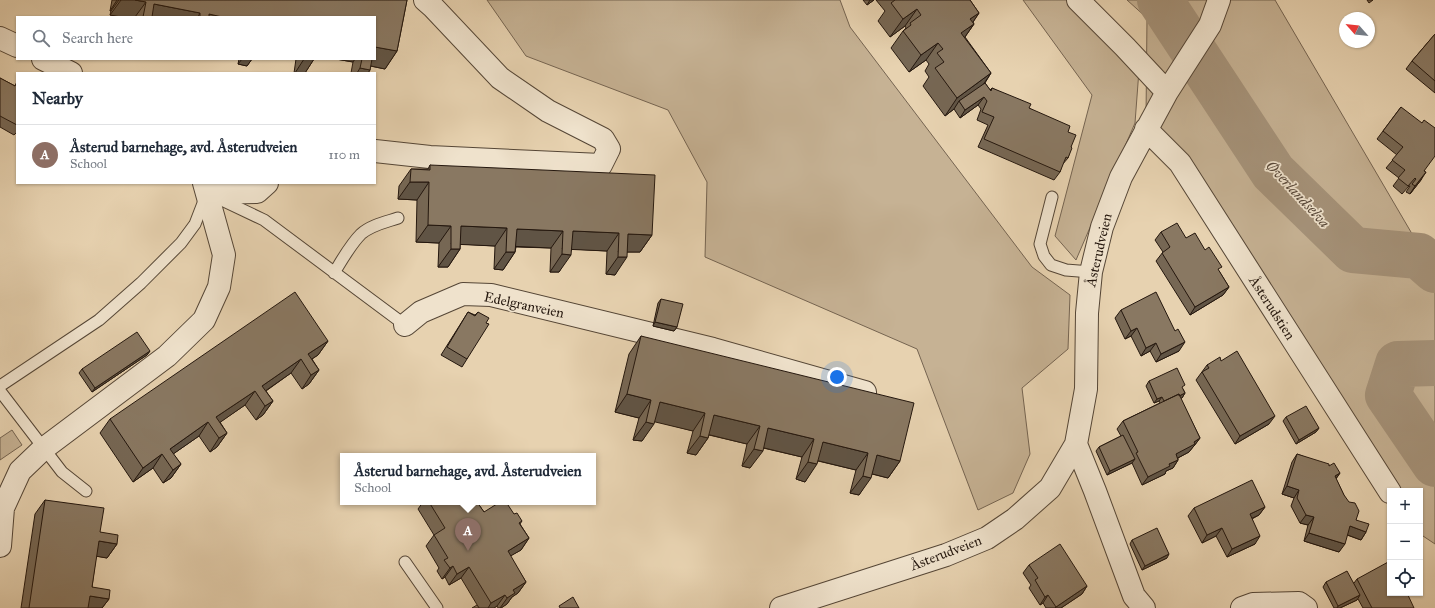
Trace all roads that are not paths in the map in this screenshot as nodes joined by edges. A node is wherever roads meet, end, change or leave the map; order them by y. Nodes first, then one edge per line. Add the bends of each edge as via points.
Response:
1 (425, 0) edge
2 (1078, 0) edge
3 (1219, 0) edge
4 (0, 38) edge
5 (16, 46) edge
6 (45, 60) edge
7 (70, 72) edge
8 (1167, 92) junction
9 (1146, 129) junction
10 (376, 151) edge
11 (266, 184) edge
12 (206, 188) edge
13 (1052, 197) dead end
14 (398, 218) dead end
15 (334, 272) junction
16 (1091, 272) junction
17 (405, 325) joint
18 (0, 386) edge
19 (0, 391) edge
20 (867, 392) edge
21 (1076, 444) junction
22 (43, 448) junction
23 (1387, 488) edge
24 (86, 491) dead end
25 (0, 546) edge
26 (405, 562) dead end
27 (437, 608) edge
28 (781, 608) edge
29 (1144, 608) edge
30 (1242, 608) edge
31 (1306, 608) edge

1 - 10 street via 500,78 548,111 603,139 609,149 601,165 430,157
2 - 8 street
3 - 8 street, Åsterudveien via 1210,25
4 - 5 street
6 - 7 street
8 - 9 street, Åsterudveien
9 - 16 street, Åsterudveien via 1121,176 1102,227
9 - 23 street, Åsterudstien via 1180,163
11 - 12 street via 257,192
12 - 15 lane, Edelgranveien via 264,220
12 - 18 lane via 195,224 181,243 141,283 99,320
12 - 22 street via 224,255 218,287 204,320 167,356
13 - 16 lane via 1040,244 1044,256 1051,265 1066,270
14 - 15 lane via 375,226 362,234
15 - 17 lane, Edelgranveien
16 - 21 street, Åsterudveien via 1087,313 1086,389
17 - 20 street, Edelgranveien via 421,312 463,294 491,295 713,349
19 - 22 lane
21 - 28 street, Åsterudveien via 1050,488 1015,519 987,538 946,556
21 - 29 street via 1134,596
22 - 24 lane via 62,472
22 - 25 street via 20,471 3,508
26 - 27 lane
30 - 31 street via 1253,604 1299,603

